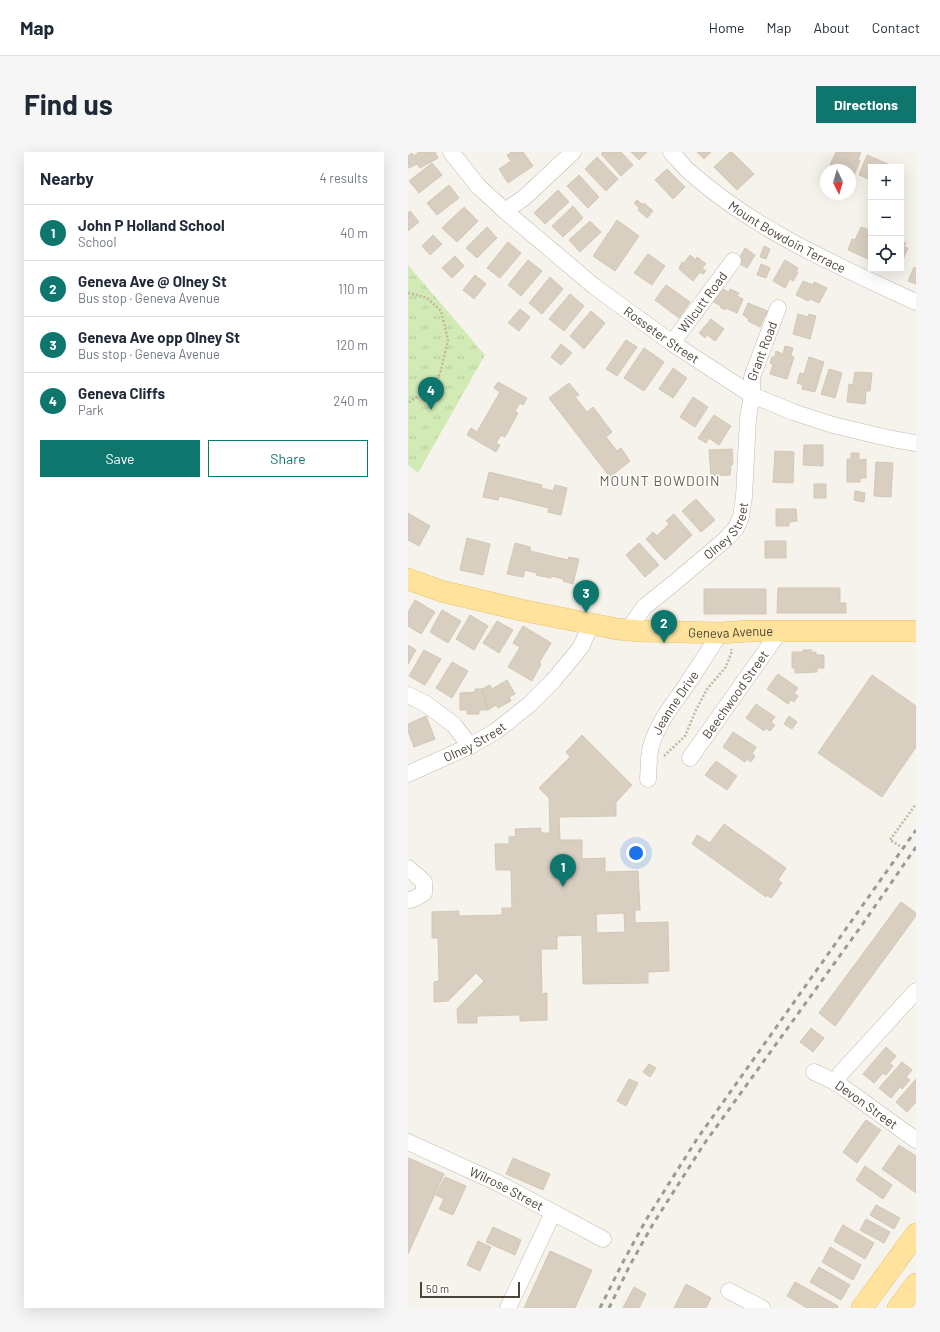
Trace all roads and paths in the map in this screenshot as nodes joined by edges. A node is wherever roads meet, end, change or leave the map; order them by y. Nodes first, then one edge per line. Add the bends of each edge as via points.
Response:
1 (451, 152) edge
2 (573, 152) edge
3 (671, 152) edge
4 (505, 211) junction
5 (734, 261) dead end
6 (408, 293) edge
7 (916, 302) edge
8 (778, 308) dead end
9 (672, 343) junction
10 (752, 395) junction
11 (408, 402) edge
12 (916, 443) edge
13 (408, 579) edge
14 (591, 624) junction
15 (628, 630) junction
16 (780, 631) junction
17 (916, 631) edge
18 (726, 640) junction
19 (408, 695) edge
20 (470, 746) junction
21 (690, 758) dead end
22 (662, 759) dead end
23 (408, 774) edge
24 (648, 779) dead end
25 (916, 804) edge
26 (900, 846) dead end
27 (408, 868) edge
28 (408, 900) edge
29 (916, 991) edge
30 (814, 1072) dead end
31 (835, 1082) junction
32 (916, 1140) edge
33 (408, 1142) edge
34 (553, 1213) junction
35 (916, 1234) edge
36 (603, 1239) dead end
37 (916, 1284) edge
38 (729, 1291) dead end
39 (904, 1306) edge
40 (508, 1308) edge
41 (762, 1308) edge
42 (862, 1308) edge

1 - 4 street, Rosseter Street via 478,186
2 - 4 street via 525,197
3 - 7 street, Mount Bowdoin Terrace via 690,173 726,202 786,239 832,264
4 - 9 street, Rosseter Street via 595,287
5 - 9 street, Wilcutt Road
6 - 11 path via 427,298 441,311 448,340 440,374 426,391
8 - 10 street, Grant Road via 752,377
9 - 10 street, Rosseter Street
10 - 12 street, Rosseter Street via 833,425
10 - 15 street, Olney Street via 748,418 744,497 741,517 736,528 644,607
13 - 14 main road, Geneva Avenue via 441,591
14 - 15 main road, Geneva Avenue
14 - 20 street, Olney Street via 581,648 530,704 496,731
15 - 18 main road, Geneva Avenue
16 - 17 main road, Geneva Avenue
16 - 18 main road, Geneva Avenue
16 - 21 street, Beechwood Street
18 - 22 path via 732,651 726,667 708,689 685,736
18 - 24 street, Jeanne Drive via 677,699 658,730 652,743
19 - 20 street via 426,704 454,725
20 - 23 street, Olney Street
25 - 26 path via 890,840
27 - 28 street via 424,882 424,893
29 - 31 street
30 - 31 street, Devon Street
31 - 32 street, Devon Street
33 - 34 street, Wilrose Street via 496,1182
34 - 36 street, Wilrose Street
34 - 40 street
35 - 42 main road
37 - 39 main road
38 - 41 street

